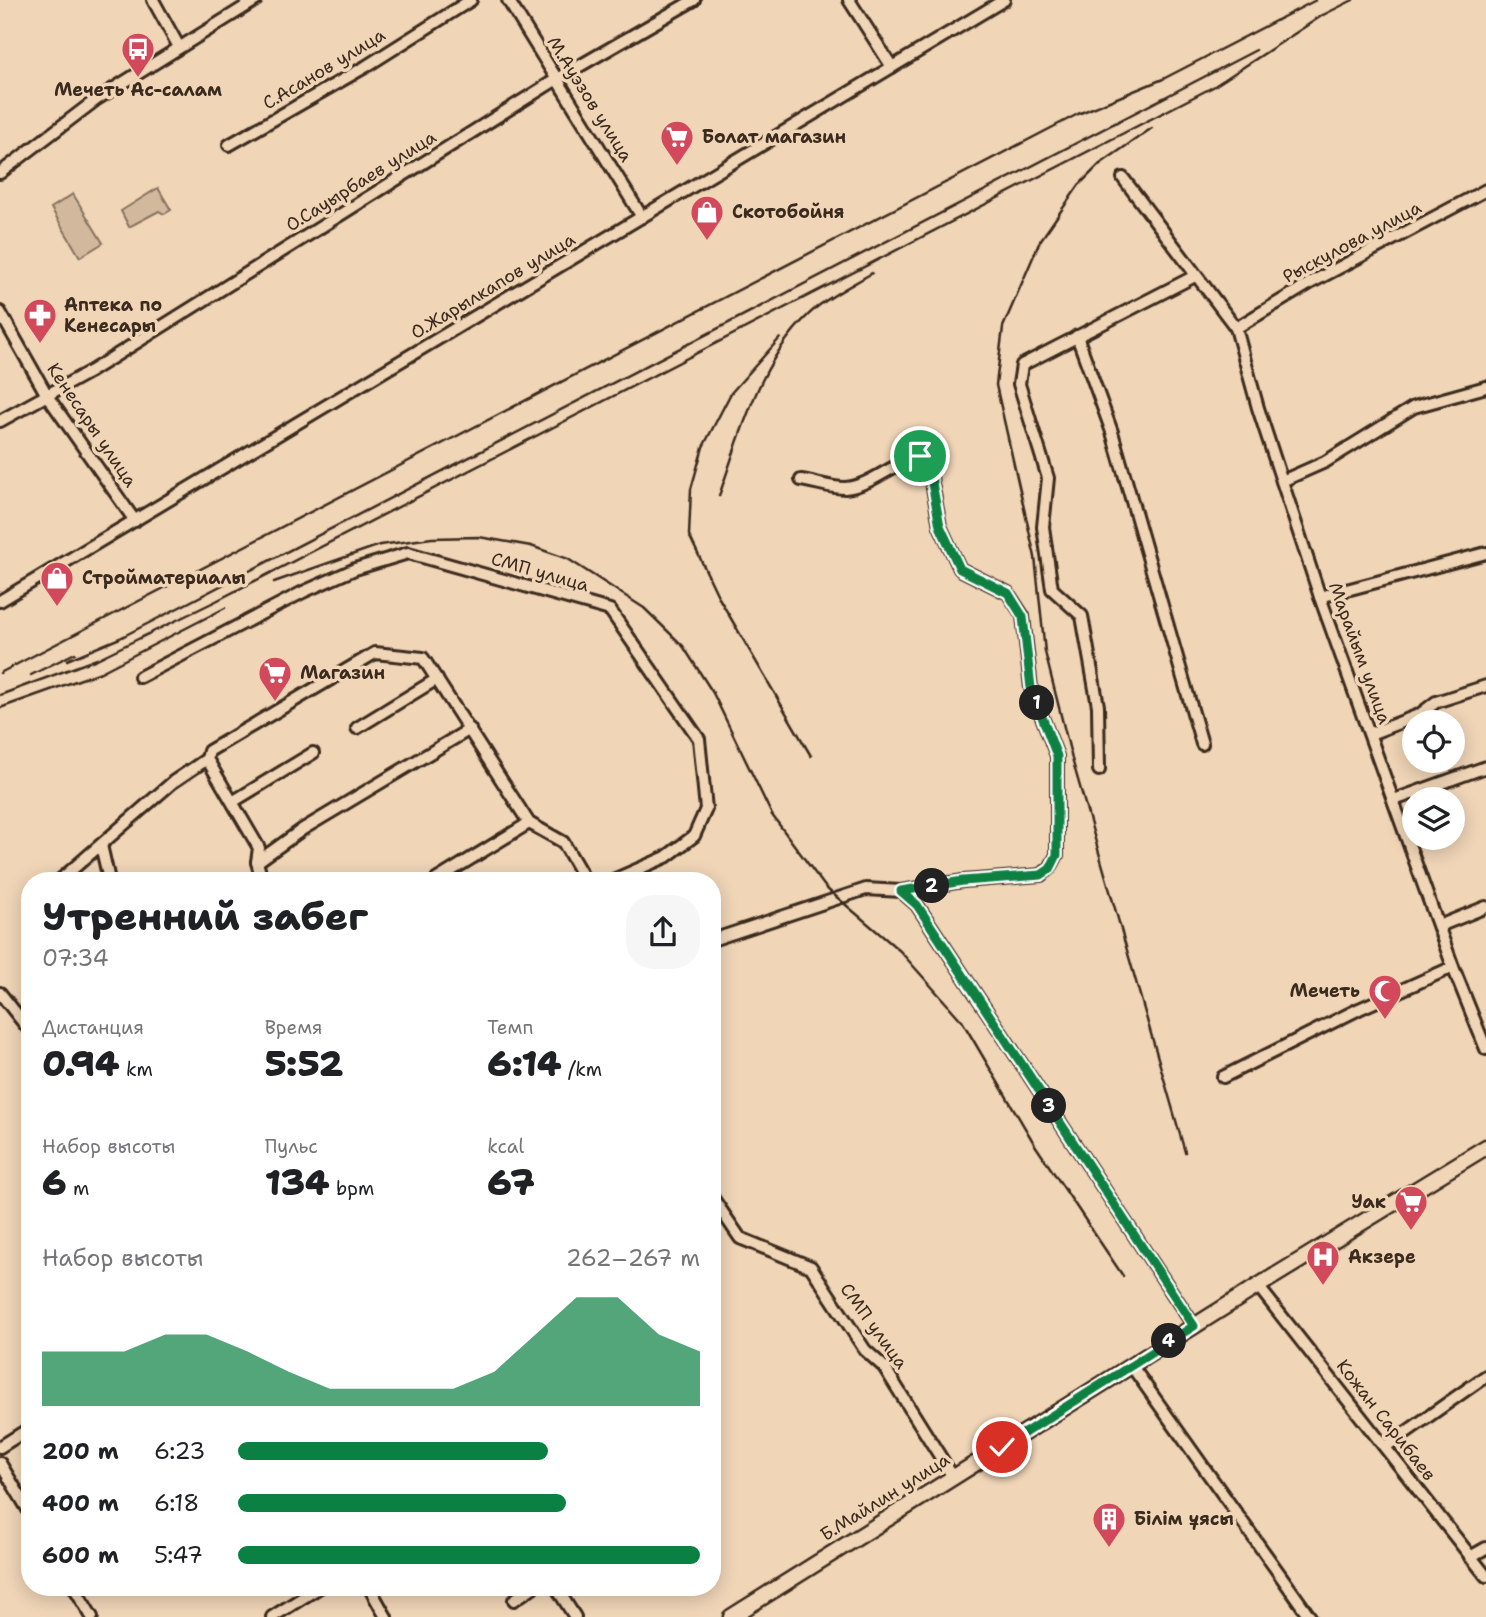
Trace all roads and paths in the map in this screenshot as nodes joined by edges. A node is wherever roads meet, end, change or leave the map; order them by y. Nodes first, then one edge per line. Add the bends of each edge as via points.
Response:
1 (153, 0) edge
2 (256, 0) edge
3 (471, 0) edge
4 (508, 0) edge
5 (694, 0) edge
6 (849, 0) edge
7 (1004, 0) edge
8 (179, 47) junction
9 (892, 66) junction
10 (557, 79) junction
11 (229, 145) dead end
12 (0, 173) edge
13 (1123, 178) dead end
14 (1486, 190) edge
15 (642, 217) junction
16 (1195, 276) junction
17 (0, 312) edge
18 (1236, 327) junction
19 (1077, 336) junction
20 (1486, 387) edge
21 (48, 397) junction
22 (0, 421) edge
23 (802, 480) dead end
24 (1282, 481) junction
25 (135, 521) junction
26 (1486, 553) edge
27 (1320, 597) junction
28 (0, 601) edge
29 (140, 677) dead end
30 (437, 679) junction
31 (1486, 685) edge
32 (357, 728) dead end
33 (470, 729) junction
34 (1370, 734) junction
35 (1202, 744) dead end
36 (313, 753) dead end
37 (207, 759) junction
38 (1486, 767) edge
39 (1099, 770) dead end
40 (1394, 800) junction
41 (234, 801) junction
42 (529, 823) junction
43 (101, 845) junction
44 (257, 862) junction
45 (69, 872) edge
46 (107, 872) edge
47 (260, 872) edge
48 (449, 872) edge
49 (580, 872) edge
50 (631, 872) edge
51 (901, 891) junction
52 (1486, 907) edge
53 (1438, 926) junction
54 (721, 937) edge
55 (1453, 967) junction
56 (0, 993) edge
57 (21, 1020) edge
58 (1486, 1049) edge
59 (1223, 1077) dead end
60 (1486, 1147) edge
61 (721, 1210) edge
62 (1258, 1286) junction
63 (1194, 1326) junction
64 (1131, 1366) junction
65 (1486, 1376) edge
66 (21, 1434) edge
67 (0, 1447) edge
68 (1385, 1447) junction
69 (0, 1463) edge
70 (953, 1477) junction
71 (21, 1498) edge
72 (1486, 1548) edge
73 (1470, 1557) junction
74 (1486, 1576) edge
75 (79, 1596) edge
76 (306, 1596) edge
77 (374, 1596) edge
78 (519, 1596) edge
79 (562, 1596) edge
80 (513, 1600) dead end
81 (92, 1617) edge
82 (272, 1617) edge
83 (386, 1617) edge
84 (575, 1617) edge
85 (731, 1617) edge
86 (1310, 1617) edge

1 - 8 street
2 - 8 street
3 - 11 street, С.Асанов улица
4 - 10 street, М.Ауэзов улица
5 - 10 street, О.Сауырбаев улица
6 - 9 street
7 - 9 street, О.Жарылкапов улица
8 - 12 street via 97,99
9 - 15 street, О.Жарылкапов улица
10 - 15 street, М.Ауэзов улица
10 - 21 street, О.Сауырбаев улица
13 - 16 street, Марайым улица
14 - 18 street, Рыскулова улица
15 - 25 street, О.Жарылкапов улица
16 - 18 street, Марайым улица
16 - 19 street
17 - 21 street, Кенесары улица
18 - 24 street, Марайым улица
19 - 35 street via 1112,432
19 - 39 street via 1022,365 1019,384 1048,478 1043,527 1052,589 1082,616 1098,706
20 - 24 street via 1415,407 1325,462
21 - 22 street, О.Сауырбаев улица
21 - 25 street, Кенесары улица
23 - 51 street via 845,488 902,460 920,456 928,461 940,526 960,569 1008,593 1023,617 1031,688 1057,756 1057,855 1050,869 1041,875
24 - 27 street, Марайым улица
25 - 28 street, О.Жарылкапов улица
26 - 27 street
27 - 34 street, Марайым улица
29 - 50 street, СМП улица via 303,592 408,553 610,610 699,739 706,809 694,836 666,857
30 - 32 street
30 - 33 street
30 - 37 street via 424,658 375,653 239,731 209,751
31 - 34 street via 1436,702 1419,715
33 - 42 street
33 - 44 street via 303,828
34 - 40 street, Марайым улица
36 - 41 street
37 - 41 street
37 - 43 street via 173,782
38 - 40 street
40 - 53 street, Марайым улица
41 - 44 street via 260,848
42 - 48 street
42 - 49 street via 563,842
43 - 45 street
43 - 46 street
44 - 47 street
51 - 54 street via 866,889
51 - 63 street via 917,905
52 - 53 street
53 - 55 street, Марайым улица
55 - 58 street, Марайым улица
55 - 59 street
56 - 57 street
60 - 62 street, Б.Майлин улица
61 - 70 street, СМП улица via 740,1238 811,1267 865,1350 884,1367
62 - 63 street, Б.Майлин улица
62 - 68 street, Кожан Сарибаев
63 - 64 street, Б.Майлин улица
64 - 70 street, Б.Майлин улица
64 - 86 street
65 - 68 street
66 - 67 street
68 - 73 street, Кожан Сарибаев
69 - 71 street
70 - 85 street, Б.Майлин улица
72 - 73 street
73 - 74 street, Кожан Сарибаев
75 - 81 street
76 - 82 street
77 - 83 street
78 - 80 street
79 - 84 street

